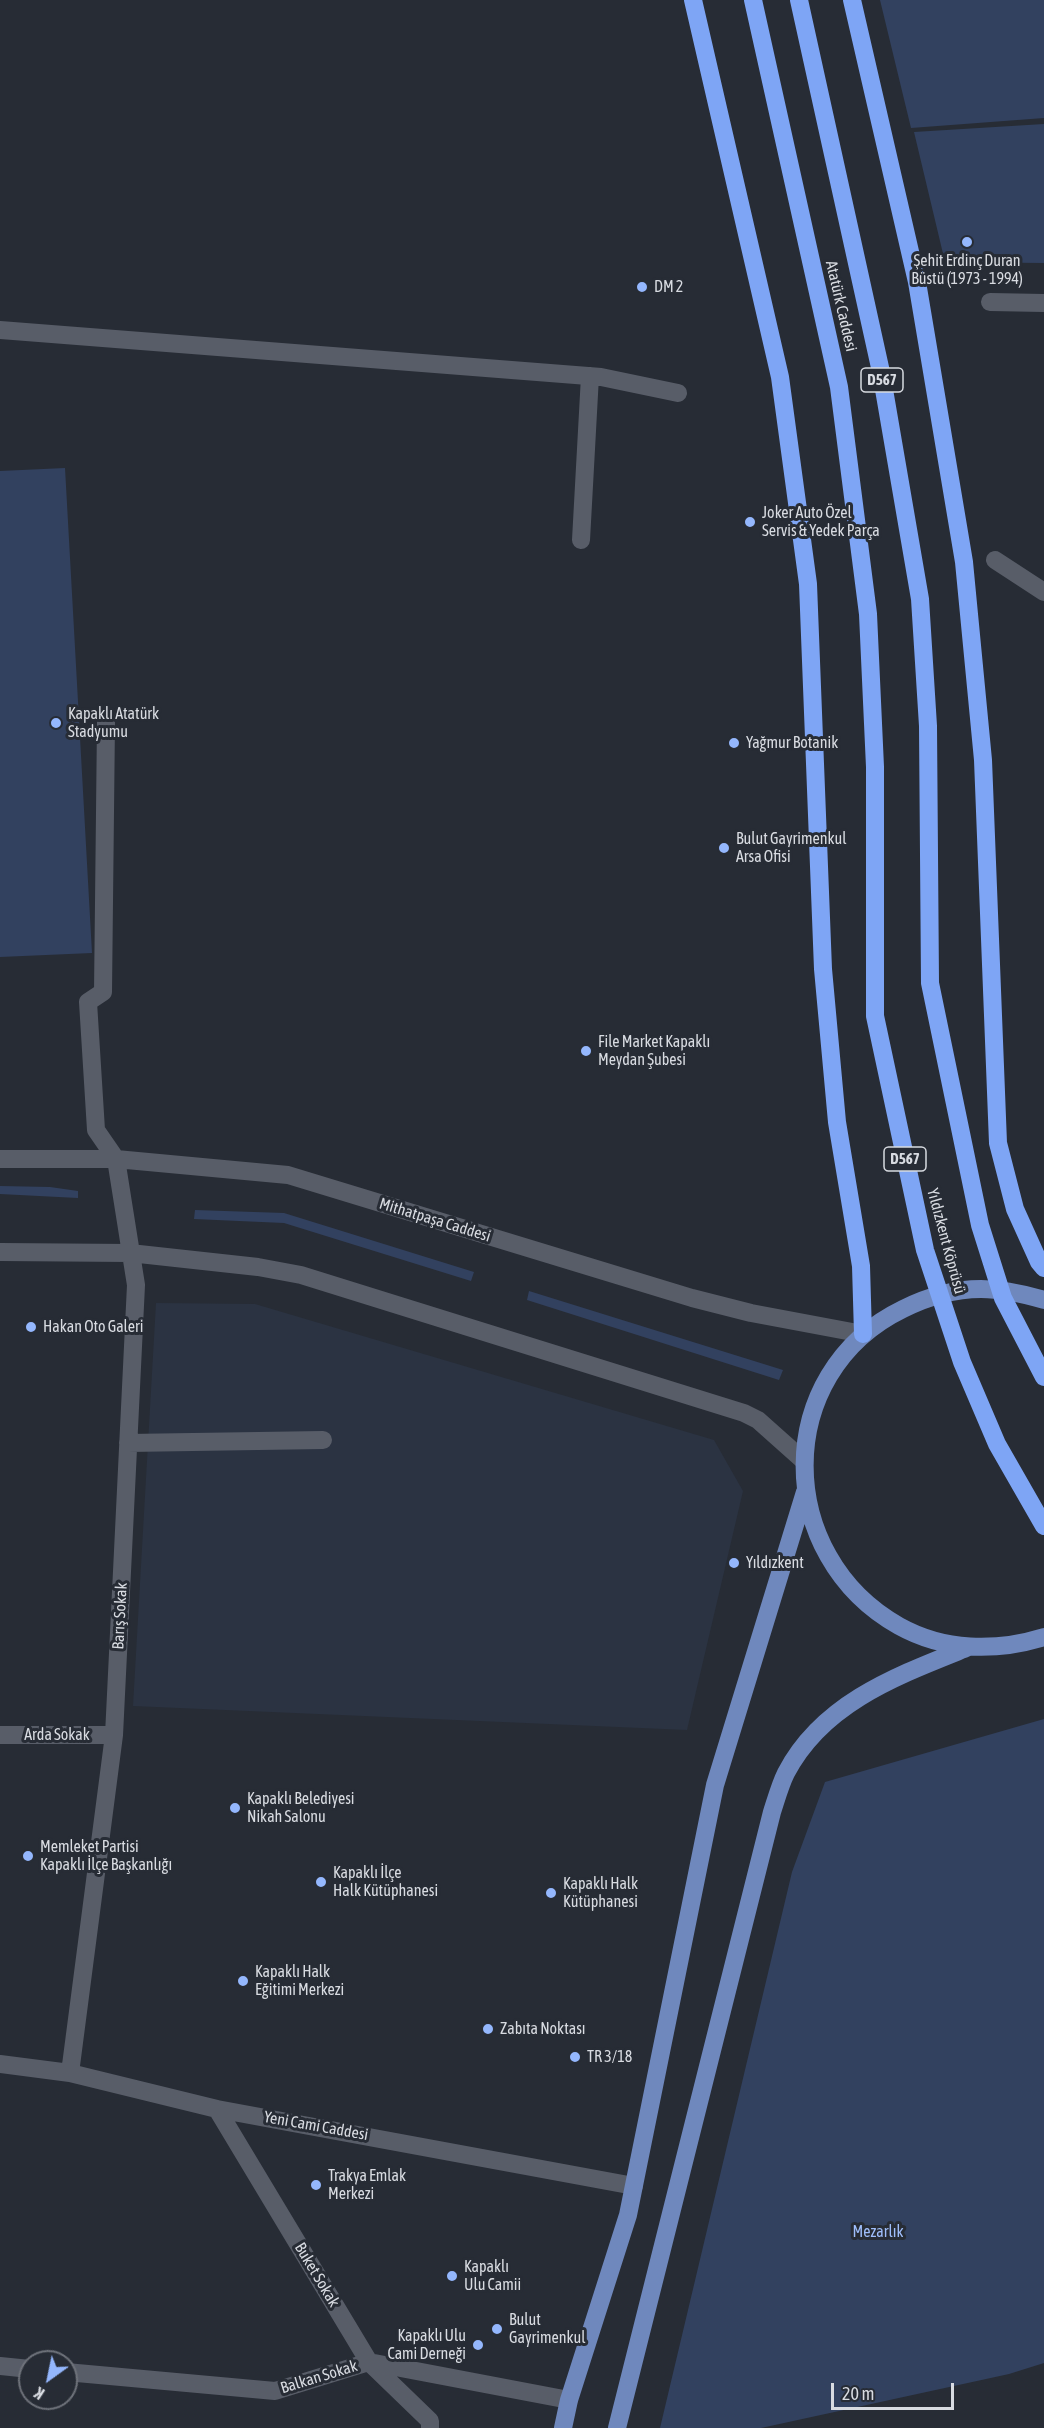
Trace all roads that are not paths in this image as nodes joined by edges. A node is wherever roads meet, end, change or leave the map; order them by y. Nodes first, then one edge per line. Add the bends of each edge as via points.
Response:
1 (693, 0) edge
2 (753, 0) edge
3 (799, 0) edge
4 (852, 0) edge
5 (990, 302) dead end
6 (1044, 303) edge
7 (0, 330) edge
8 (590, 376) junction
9 (678, 393) dead end
10 (581, 540) dead end
11 (995, 560) dead end
12 (1044, 592) edge
13 (106, 722) dead end
14 (875, 768) joint
15 (0, 1159) edge
16 (116, 1159) junction
17 (0, 1252) edge
18 (130, 1253) junction
19 (1044, 1268) edge
20 (1044, 1300) edge
21 (863, 1334) junction
22 (1044, 1377) edge
23 (323, 1440) dead end
24 (128, 1443) junction
25 (804, 1461) junction
26 (805, 1492) junction
27 (1044, 1526) edge
28 (1044, 1637) edge
29 (969, 1647) junction
30 (0, 1735) edge
31 (114, 1735) junction
32 (0, 2064) edge
33 (70, 2073) junction
34 (217, 2109) junction
35 (634, 2186) junction
36 (369, 2362) junction
37 (0, 2366) edge
38 (18, 2368) edge
39 (78, 2373) edge
40 (569, 2400) junction
41 (430, 2428) edge
42 (563, 2428) edge
43 (617, 2428) edge

1 - 21 highway via 780,377 808,584 823,969 837,1122 861,1266
2 - 14 highway, Atatürk Caddesi / D567 via 839,387 868,614
3 - 22 highway, Atatürk Caddesi / D567 via 881,372 920,599 929,765 930,982 980,1225 1003,1298
4 - 19 highway via 917,282 964,562 983,760 998,1143 1015,1209
5 - 6 street
7 - 8 street
8 - 9 street
8 - 10 street
11 - 12 street
13 - 16 street via 103,992 88,1002 96,1130
14 - 27 highway, Yıldızkent Köprüsü / D567 via 875,1016 925,1250 962,1362 992,1434
15 - 16 street, Mithatpaşa Caddesi
16 - 18 street, Barış Sokak
16 - 21 street, Mithatpaşa Caddesi via 288,1175 692,1298
17 - 18 street
18 - 24 street, Barış Sokak via 135,1286
18 - 25 street via 301,1275 548,1350 744,1413 758,1420
20 - 21 main road via 981,1289 948,1292 917,1301
21 - 25 main road via 839,1361 821,1391 809,1426
23 - 24 street
24 - 31 street, Barış Sokak
25 - 26 main road
26 - 29 main road via 824,1550 860,1598 910,1632
26 - 35 main road via 715,1785
28 - 29 main road via 998,1647
29 - 43 main road via 908,1671 852,1700 826,1720 786,1774 769,1824
30 - 31 street, Arda Sokak
31 - 33 street, Barış Sokak
32 - 33 street, Yeni Cami Caddesi
33 - 34 street, Yeni Cami Caddesi
34 - 35 street, Yeni Cami Caddesi
34 - 36 street, Buket Sokak
35 - 40 main road
36 - 39 street, Balkan Sokak via 275,2391
36 - 40 street, Balkan Sokak
36 - 41 street, Buket Sokak via 430,2421
37 - 38 street
40 - 42 main road

